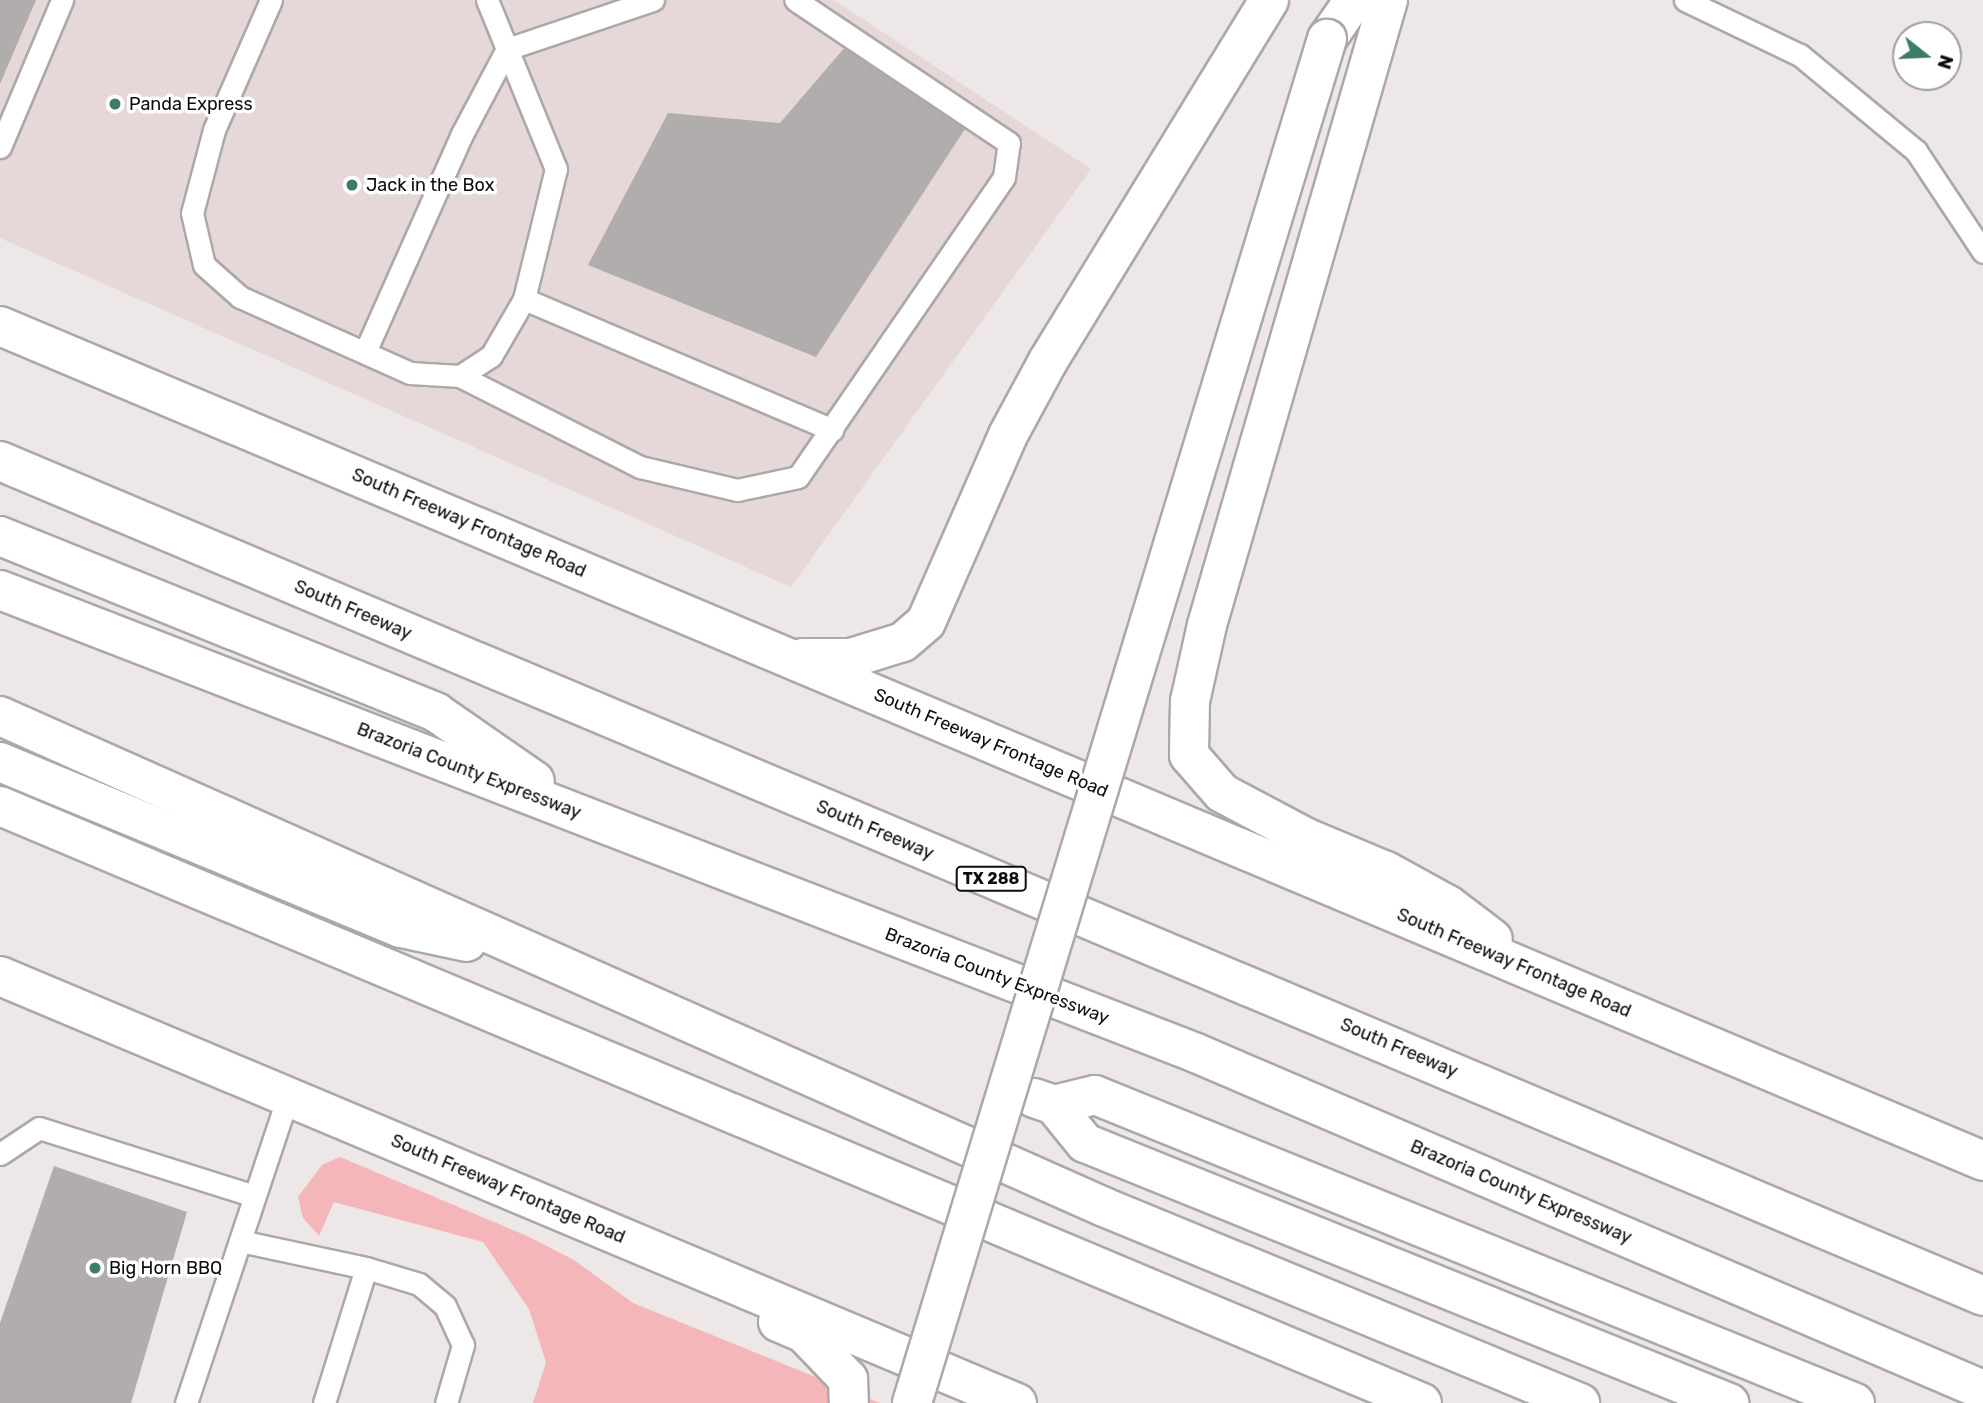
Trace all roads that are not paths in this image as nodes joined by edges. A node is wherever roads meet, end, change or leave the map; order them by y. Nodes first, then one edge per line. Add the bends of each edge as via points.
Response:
1 (62, 0) edge
2 (271, 0) edge
3 (487, 0) edge
4 (653, 0) edge
5 (795, 0) edge
6 (1269, 0) edge
7 (1331, 0) edge
8 (1354, 0) edge
9 (1388, 0) edge
10 (1685, 0) edge
11 (1327, 39) junction
12 (507, 48) junction
13 (0, 147) edge
14 (1983, 252) edge
15 (524, 299) junction
16 (0, 326) edge
17 (365, 352) junction
18 (460, 376) junction
19 (832, 430) junction
20 (0, 461) edge
21 (0, 536) edge
22 (0, 590) edge
23 (789, 658) junction
24 (0, 716) edge
25 (0, 762) edge
26 (0, 806) edge
27 (586, 816) junction
28 (547, 960) junction
29 (1539, 974) junction
30 (0, 976) edge
31 (1007, 1088) junction
32 (288, 1097) junction
33 (1054, 1105) junction
34 (0, 1154) edge
35 (1983, 1161) edge
36 (255, 1196) junction
37 (575, 1217) junction
38 (240, 1241) junction
39 (366, 1268) junction
40 (1983, 1296) edge
41 (1983, 1390) edge
42 (186, 1403) edge
43 (324, 1403) edge
44 (446, 1403) edge
45 (849, 1403) edge
46 (912, 1403) edge
47 (1017, 1403) edge
48 (1422, 1403) edge
49 (1580, 1403) edge
50 (1729, 1403) edge
51 (1854, 1403) edge

1 - 13 lane
2 - 17 lane via 214,130 192,213 204,265 240,297
3 - 12 lane
4 - 12 lane
5 - 19 lane via 1009,143 1004,177
6 - 23 main road via 1048,361 1008,435 926,622 903,642 851,658
7 - 11 main road
8 - 11 main road
9 - 29 main road via 1207,625 1190,701 1189,755 1222,793 1448,905
10 - 14 lane via 1800,55 1916,151
11 - 31 main road, bridge
12 - 15 lane via 556,170
12 - 17 lane via 462,134
15 - 18 lane via 491,356
15 - 19 lane
16 - 23 main road, South Freeway Frontage Road
17 - 18 lane via 410,373
18 - 19 lane via 640,467 737,489 798,477
20 - 40 main road, South Freeway / TX 288
21 - 27 main road via 436,713
22 - 27 main road, Brazoria County Expressway
23 - 29 main road, South Freeway Frontage Road
24 - 28 main road
25 - 28 main road via 401,928
26 - 48 main road
27 - 41 main road, Brazoria County Expressway via 1196,1052
28 - 49 main road via 1104,1207
29 - 35 main road, South Freeway Frontage Road
30 - 32 main road, South Freeway Frontage Road
31 - 33 main road
31 - 46 main road, bridge
32 - 36 lane
32 - 37 main road, South Freeway Frontage Road
33 - 50 main road via 1085,1143
33 - 51 main road via 1095,1095
34 - 36 lane via 39,1128
36 - 38 lane
37 - 45 main road via 645,1265 804,1333 848,1379
37 - 47 main road, South Freeway Frontage Road
38 - 39 lane
38 - 42 lane
39 - 43 lane
39 - 44 lane via 419,1284 445,1306 463,1345

